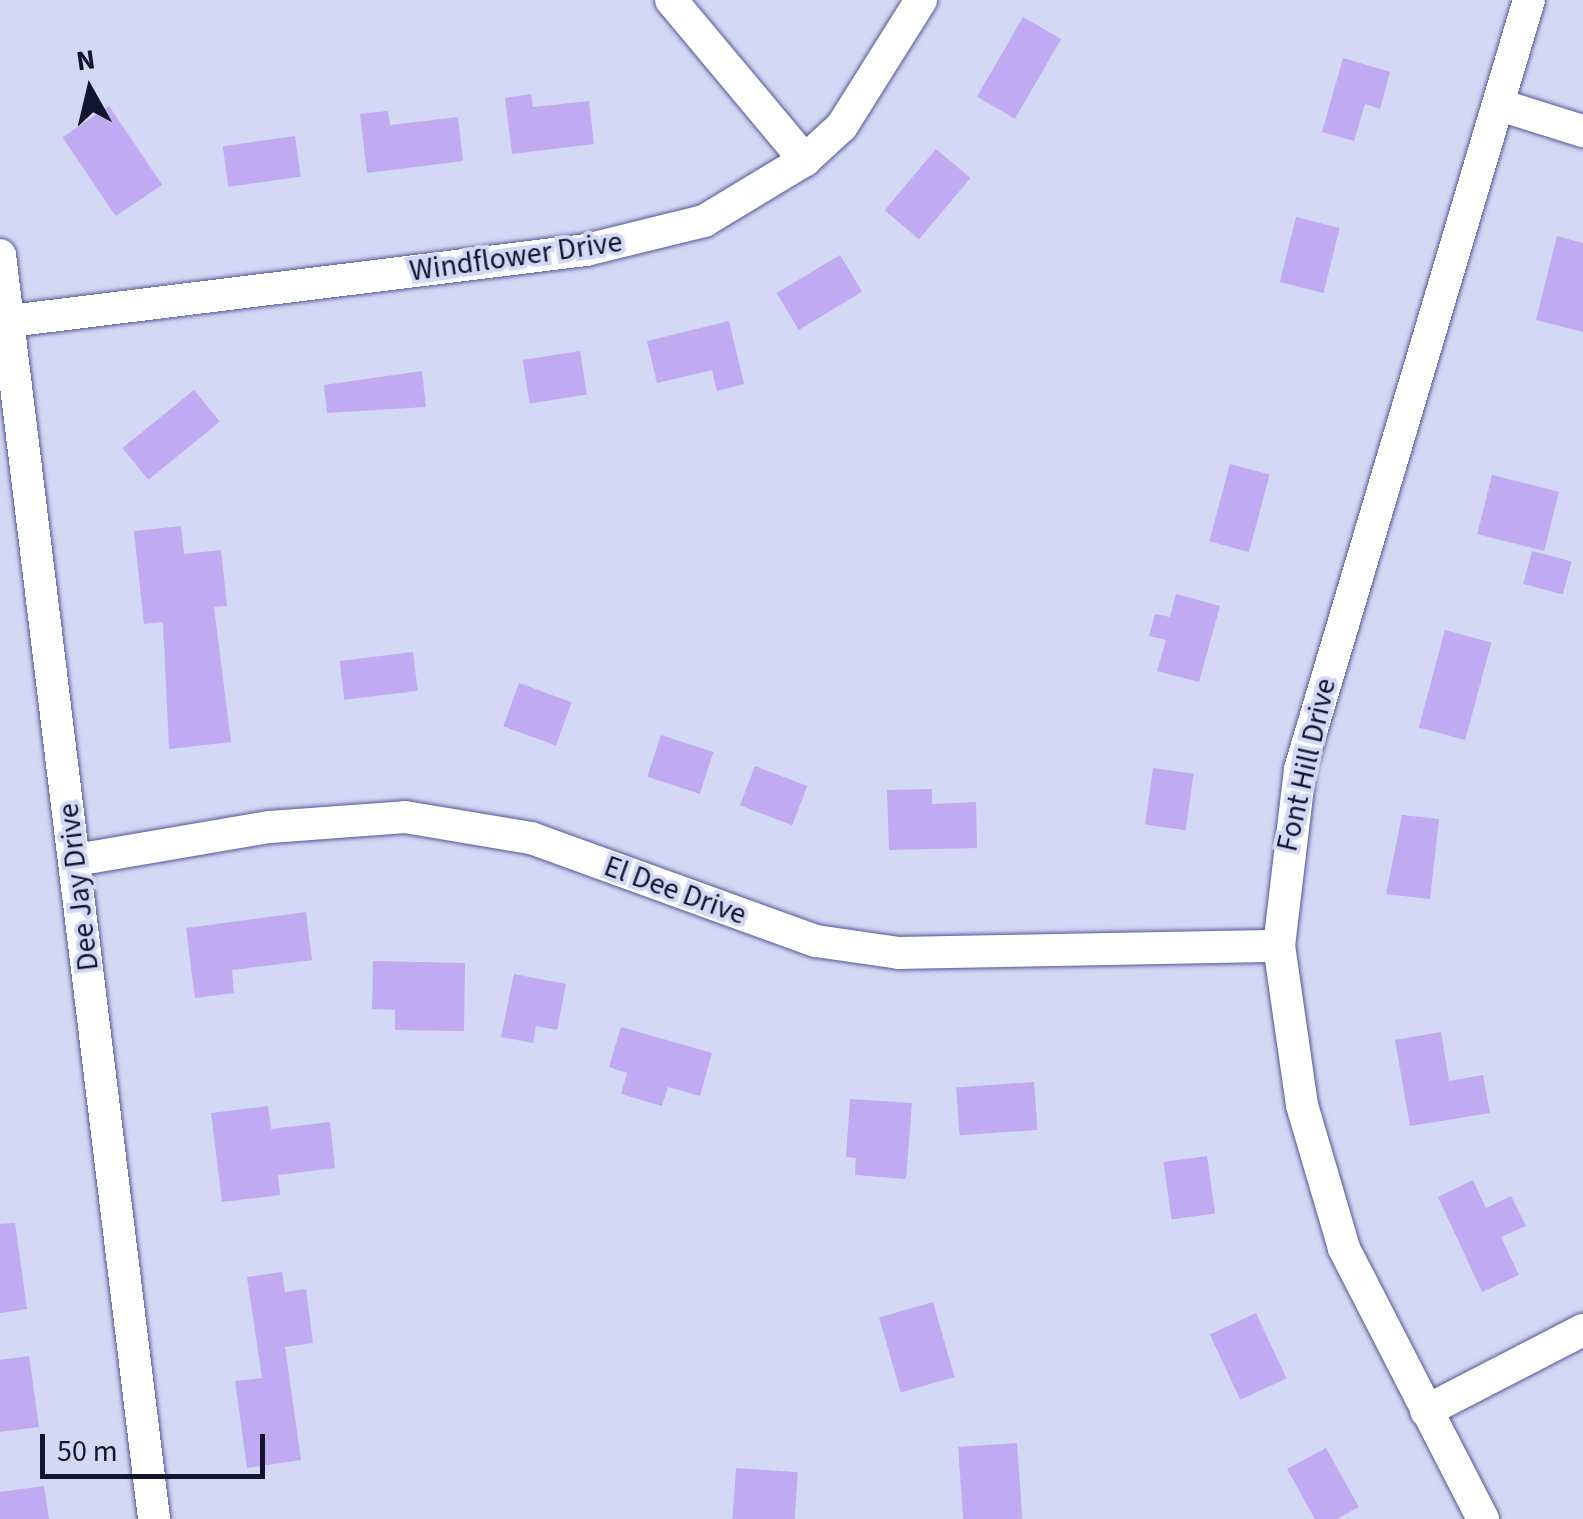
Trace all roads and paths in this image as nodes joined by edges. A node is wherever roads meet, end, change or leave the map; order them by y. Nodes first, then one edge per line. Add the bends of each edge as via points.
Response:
1 (671, 0) edge
2 (921, 0) edge
3 (1530, 0) edge
4 (1503, 106) junction
5 (1583, 131) edge
6 (805, 160) junction
7 (0, 254) edge
8 (10, 321) junction
9 (76, 860) junction
10 (1279, 946) junction
11 (1583, 1330) edge
12 (1426, 1411) junction
13 (154, 1519) edge
14 (1483, 1519) edge

1 - 6 street
2 - 6 street, Windflower Drive via 842,126
3 - 4 street, Font Hill Drive
4 - 5 street
4 - 10 street, Font Hill Drive via 1300,769
6 - 8 street, Windflower Drive via 704,221 652,237
7 - 8 street, Dee Jay Drive
8 - 9 street, Dee Jay Drive
9 - 10 street, El Dee Drive via 288,824 405,818 531,838 816,941 899,953
9 - 13 street, Dee Jay Drive
10 - 12 street, Font Hill Drive via 1302,1105 1340,1232
11 - 12 street
12 - 14 street, Font Hill Drive

